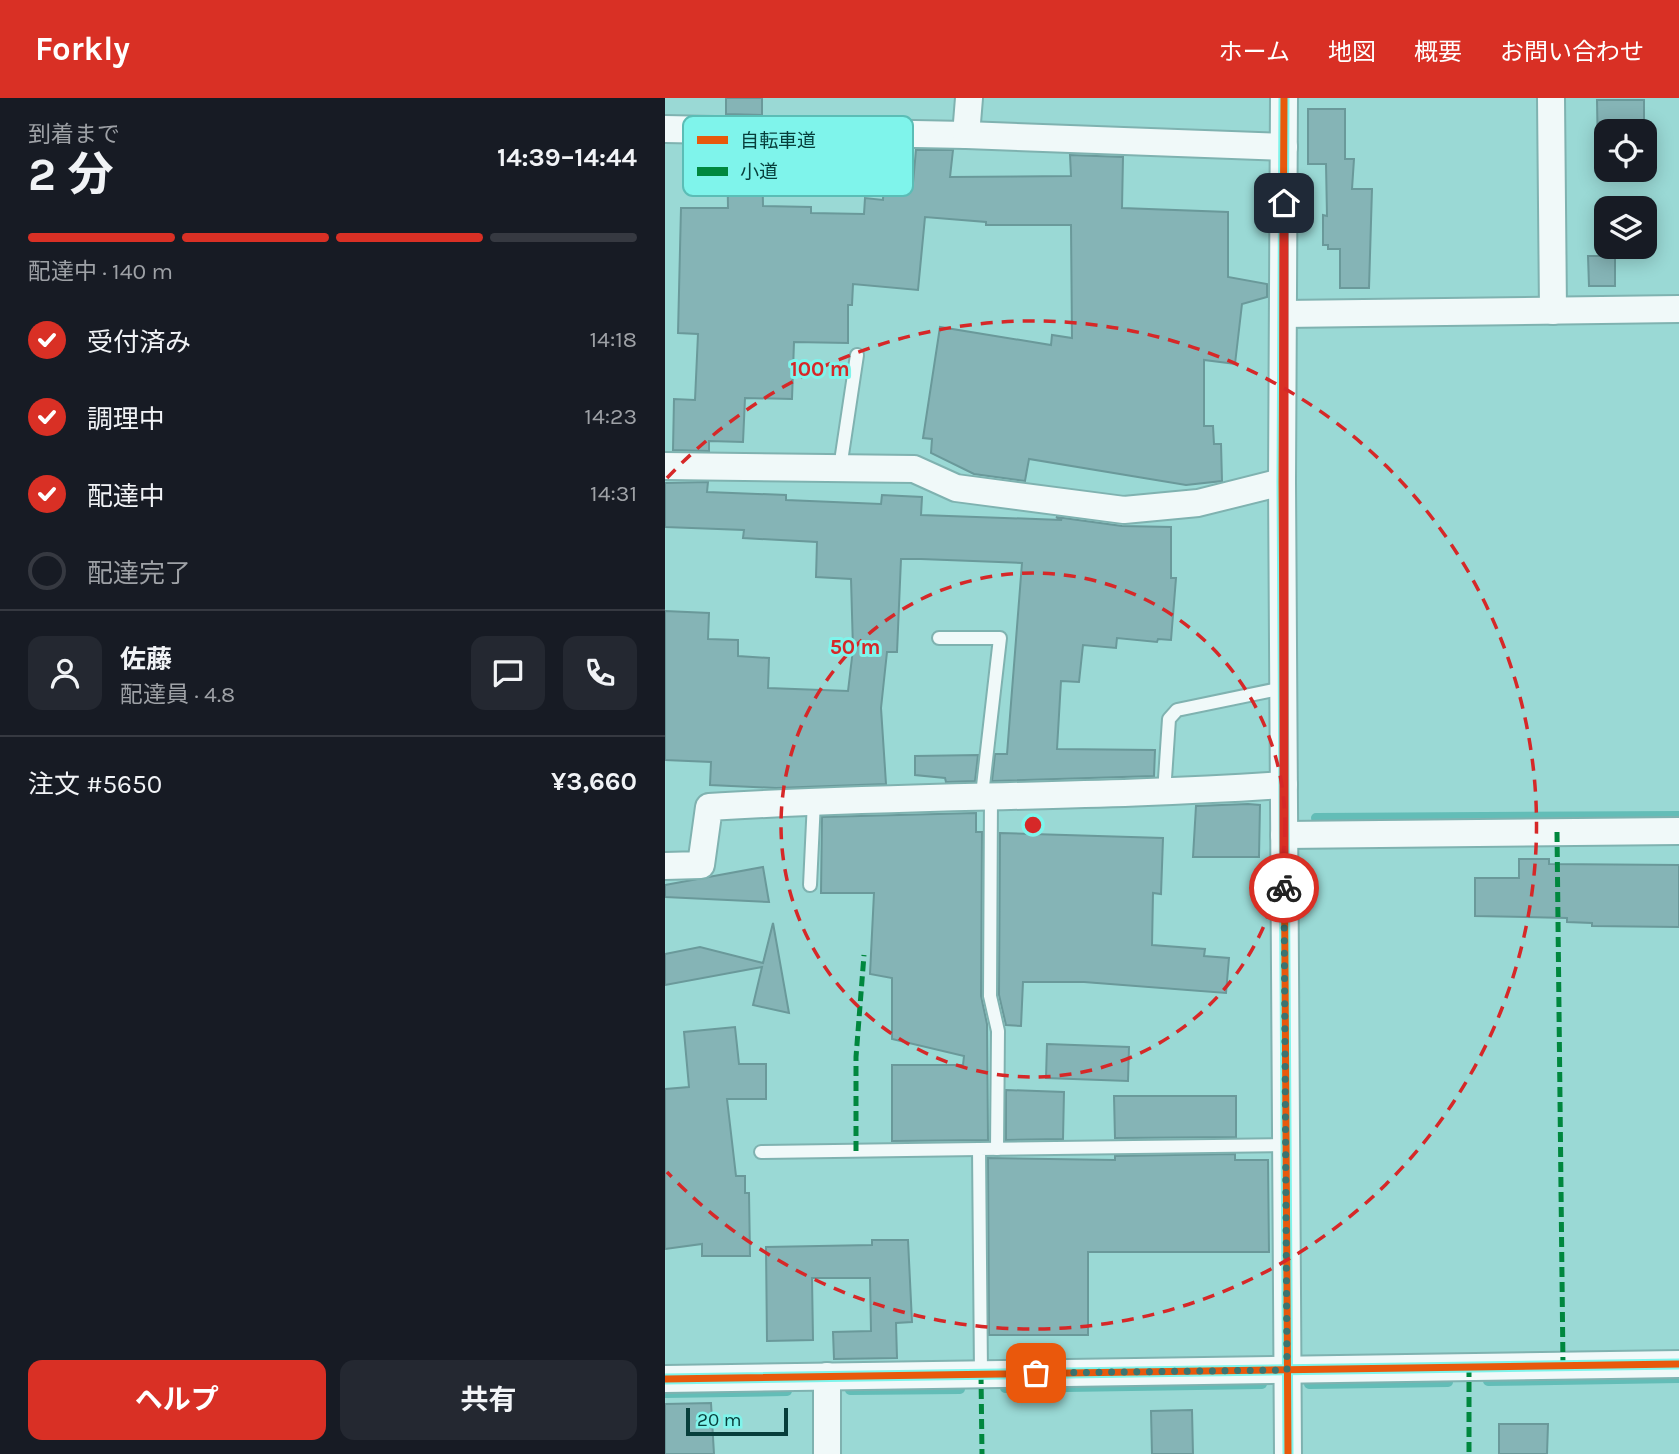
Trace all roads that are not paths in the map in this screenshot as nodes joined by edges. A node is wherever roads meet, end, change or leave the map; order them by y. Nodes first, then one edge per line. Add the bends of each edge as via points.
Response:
1 (969, 98) edge
2 (1284, 98) edge
3 (1551, 98) edge
4 (665, 129) edge
5 (683, 129) edge
6 (913, 134) edge
7 (966, 135) junction
8 (1284, 147) junction
9 (1679, 309) edge
10 (1552, 311) junction
11 (1283, 314) junction
12 (857, 355) dead end
13 (665, 466) edge
14 (840, 468) junction
15 (1282, 482) junction
16 (939, 638) dead end
17 (1283, 688) junction
18 (1284, 785) junction
19 (1164, 793) junction
20 (987, 795) junction
21 (814, 801) junction
22 (1679, 831) edge
23 (1284, 835) junction
24 (665, 866) edge
25 (810, 885) dead end
26 (1285, 1146) junction
27 (979, 1149) junction
28 (997, 1149) junction
29 (761, 1152) dead end
30 (1679, 1364) edge
31 (1287, 1370) junction
32 (981, 1374) junction
33 (827, 1377) junction
34 (665, 1379) edge
35 (827, 1454) edge
36 (1288, 1454) edge

1 - 7 street
2 - 8 street
3 - 10 street
4 - 5 street
6 - 7 street
7 - 8 street
8 - 11 street
9 - 10 street
10 - 11 street
11 - 15 street
12 - 14 lane
13 - 14 street
14 - 15 street via 914,469 956,488 1124,510 1198,503
15 - 17 street
16 - 20 lane via 1000,638
17 - 18 street
17 - 19 lane via 1177,710 1169,719
18 - 19 street
18 - 23 street
19 - 20 street
20 - 21 street
20 - 28 lane
21 - 24 street via 709,807 701,865
21 - 25 lane
22 - 23 street
23 - 26 street
26 - 28 lane
26 - 31 street
27 - 28 lane
27 - 29 lane
27 - 32 lane
30 - 31 street
31 - 32 street
31 - 36 street
32 - 33 street
33 - 34 street
33 - 35 street

